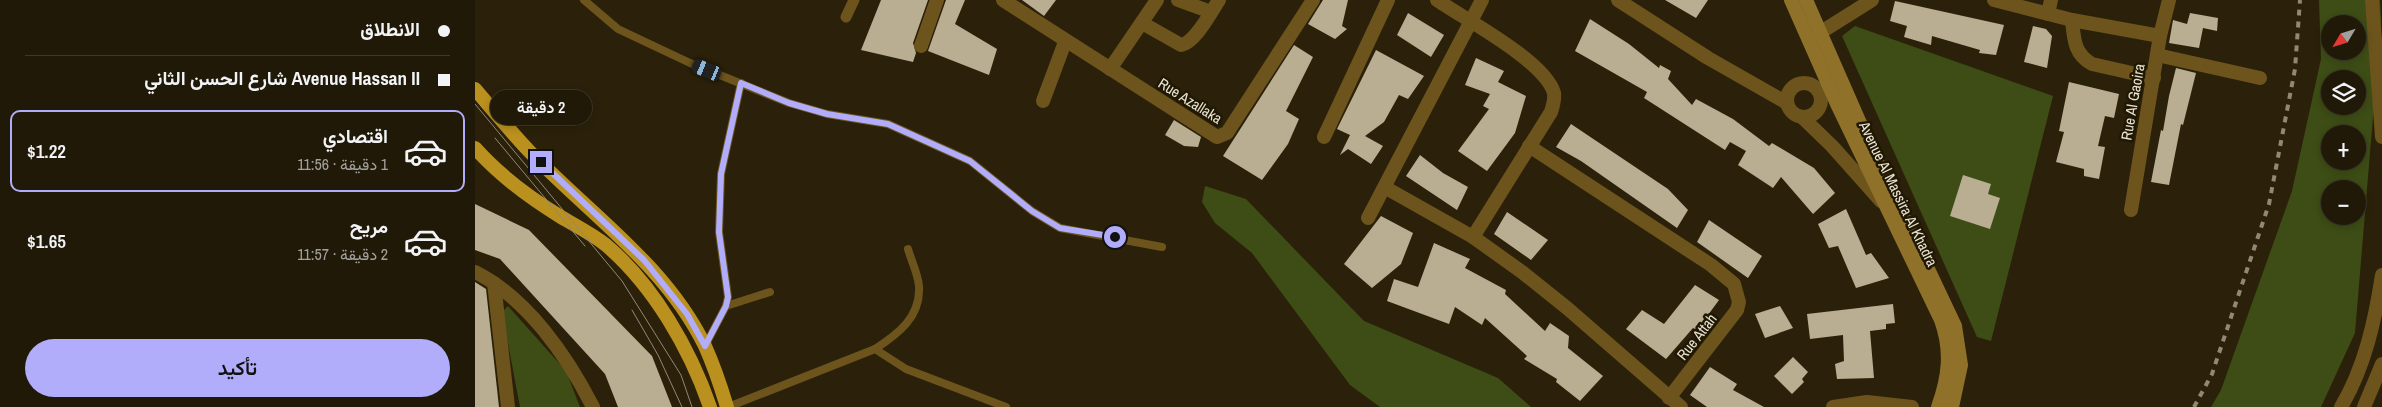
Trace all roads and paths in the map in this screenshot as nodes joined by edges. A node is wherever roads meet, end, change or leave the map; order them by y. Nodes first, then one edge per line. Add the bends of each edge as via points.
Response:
1 (584, 0) edge
2 (853, 0) edge
3 (937, 0) edge
4 (1003, 0) edge
5 (1157, 0) edge
6 (1178, 0) edge
7 (1219, 0) edge
8 (1313, 0) edge
9 (1388, 0) edge
10 (1437, 0) edge
11 (1482, 0) edge
12 (1618, 0) edge
13 (1791, 0) edge
14 (1806, 0) edge
15 (1873, 0) edge
16 (1994, 0) edge
17 (2051, 0) edge
18 (2169, 0) edge
19 (2372, 0) edge
20 (1211, 12) junction
21 (2048, 14) junction
22 (846, 17) dead end
23 (2072, 20) junction
24 (1470, 22) junction
25 (1142, 24) junction
26 (1820, 32) junction
27 (2160, 36) junction
28 (1808, 41) junction
29 (1065, 42) junction
30 (921, 46) dead end
31 (2157, 55) junction
32 (2379, 68) edge
33 (1110, 69) junction
34 (2154, 78) junction
35 (2260, 78) dead end
36 (741, 83) junction
37 (475, 89) edge
38 (1831, 89) junction
39 (1043, 102) dead end
40 (1787, 103) junction
41 (1803, 118) junction
42 (2382, 137) edge
43 (1324, 138) dead end
44 (1529, 146) junction
45 (475, 148) edge
46 (1386, 188) junction
47 (1887, 209) junction
48 (2131, 210) dead end
49 (1368, 218) dead end
50 (1473, 237) junction
51 (1162, 247) dead end
52 (908, 249) dead end
53 (475, 272) edge
54 (2382, 275) edge
55 (495, 283) junction
56 (770, 292) dead end
57 (726, 306) junction
58 (705, 346) junction
59 (875, 349) junction
60 (2382, 364) edge
61 (1669, 398) junction
62 (1839, 406) edge
63 (508, 407) edge
64 (593, 407) edge
65 (710, 407) edge
66 (728, 407) edge
67 (1006, 407) edge
68 (1681, 407) edge
69 (1912, 407) edge
70 (1939, 407) edge
71 (1952, 407) edge
72 (2341, 407) edge
73 (2364, 407) edge

1 - 36 lane via 619,29
2 - 22 street
3 - 30 street
4 - 29 street, Rue Azallaka
5 - 25 street
6 - 20 street
7 - 20 street
8 - 33 street, Rue Azallaka via 1227,133 1221,137 1212,136
9 - 43 street
10 - 24 street
11 - 24 street
12 - 40 street via 1708,58
13 - 28 main road, Avenue Al Massira Al Khadra
14 - 26 main road, Avenue Al Massira Al Khadra
15 - 26 street
16 - 21 street
17 - 21 street
18 - 27 street, Rue Al Gaoira
19 - 32 street
20 - 25 street via 1192,40 1181,45
21 - 23 street
23 - 27 street
23 - 34 street via 2075,45 2084,60
24 - 44 street via 1530,60 1544,76 1554,96 1551,112
24 - 46 street
25 - 33 street
26 - 28 street
26 - 38 main road, Avenue Al Massira Al Khadra
27 - 31 street, Rue Al Gaoira
28 - 38 main road, Avenue Al Massira Al Khadra
29 - 33 street, Rue Azallaka
29 - 39 street
31 - 34 street, Rue Al Gaoira
31 - 35 street
32 - 42 street
34 - 48 street, Rue Al Gaoira
36 - 51 lane via 789,103 827,114 888,124 970,161 1032,211 1060,228
36 - 57 lane via 721,174 719,232 728,297
37 - 58 highway via 531,153 644,260 687,314
38 - 40 street via 1800,83 1792,87
38 - 41 street via 1818,111
38 - 47 main road, Avenue Al Massira Al Khadra
38 - 71 main road, Avenue Al Massira Al Khadra via 1955,326 1961,364
40 - 41 street via 1792,113
41 - 47 street via 1838,152
44 - 50 street
44 - 61 street, Rue Attah via 1734,284 1739,302 1733,318
45 - 65 highway via 499,172 559,216 606,245 629,269 676,331 690,356
46 - 49 street
46 - 50 street
47 - 70 main road, Avenue Al Massira Al Khadra via 1946,333 1948,372
50 - 61 street via 1567,308
52 - 59 lane via 919,285 917,305 909,322
53 - 55 street
54 - 72 street via 2368,342
55 - 63 street
55 - 64 street via 559,348
56 - 57 lane
57 - 58 lane
58 - 66 highway
59 - 66 lane
59 - 67 lane via 912,372
60 - 73 street
61 - 68 street
62 - 69 street via 1867,402

